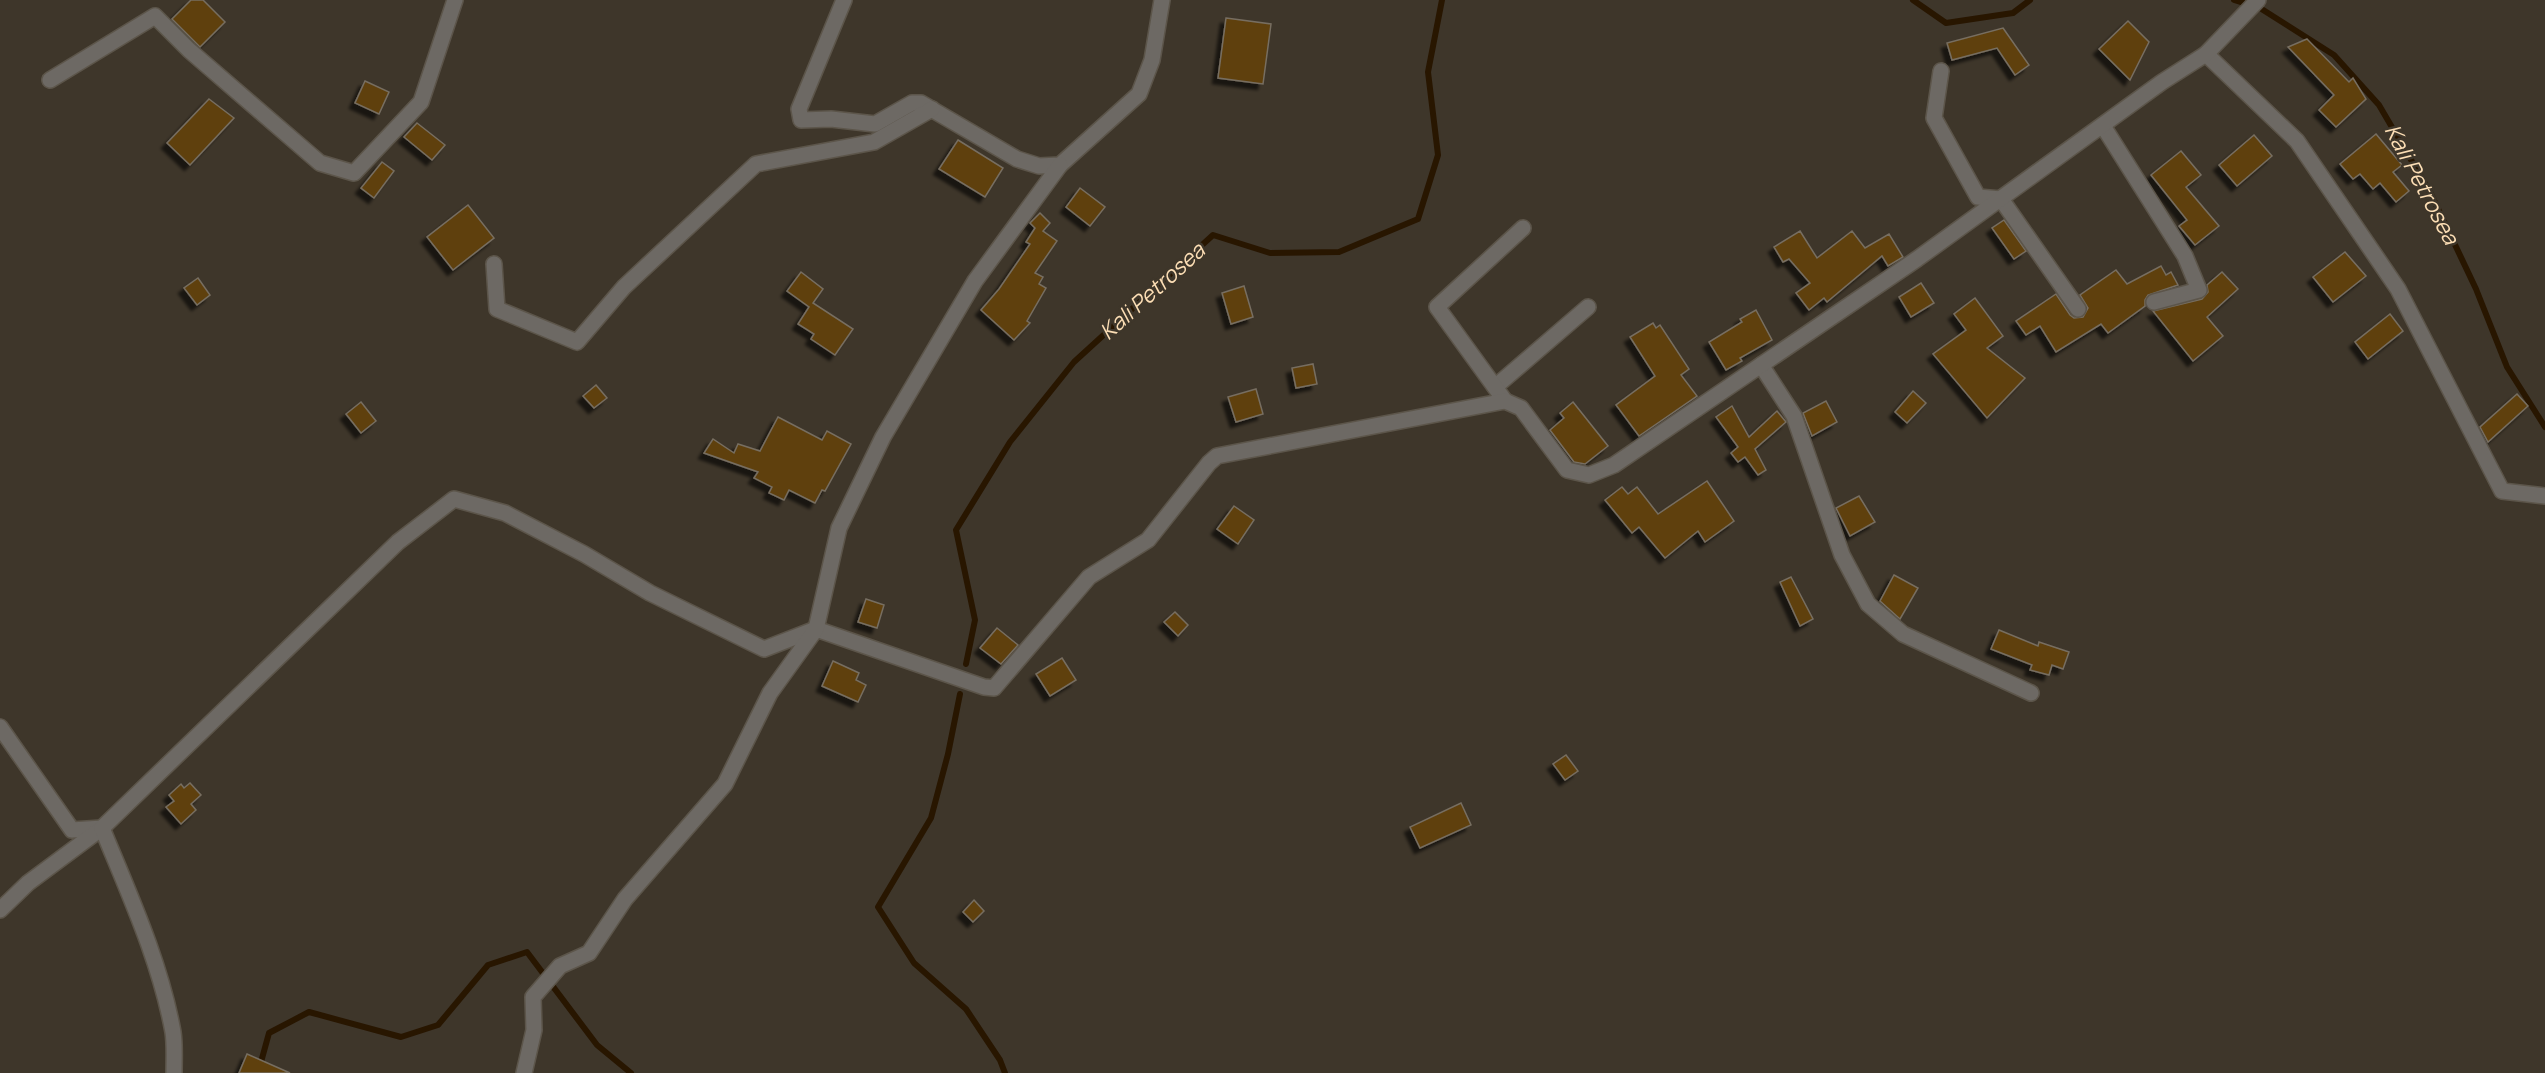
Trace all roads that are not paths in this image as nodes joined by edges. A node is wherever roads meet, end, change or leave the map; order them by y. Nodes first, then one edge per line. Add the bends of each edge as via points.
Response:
1 (455, 0) edge
2 (844, 0) edge
3 (1162, 0) edge
4 (2258, 0) edge
5 (2206, 54) junction
6 (1941, 71) dead end
7 (50, 80) dead end
8 (932, 109) junction
9 (2103, 126) junction
10 (1060, 165) junction
11 (2001, 199) junction
12 (1523, 228) dead end
13 (494, 264) dead end
14 (2154, 302) dead end
15 (1588, 307) dead end
16 (2078, 309) dead end
17 (1761, 365) junction
18 (1495, 387) junction
19 (1505, 401) junction
20 (2545, 496) edge
21 (816, 629) junction
22 (2031, 693) dead end
23 (0, 727) edge
24 (102, 828) junction
25 (0, 910) edge
26 (174, 1073) edge
27 (524, 1073) edge

1 - 7 street via 421,102 354,173 320,163 155,16
2 - 8 street via 799,109 799,118 875,124 912,103
3 - 10 street via 1152,60 1139,94
4 - 5 street
5 - 9 street
5 - 20 street via 2297,141 2398,289 2502,491
6 - 11 street via 1934,118 1978,197
8 - 10 street via 1017,159 1039,166
8 - 13 street via 874,142 756,164 624,287 577,342 497,309
9 - 11 street
9 - 14 street via 2185,256 2199,290
10 - 21 street via 975,281 883,437 839,528
11 - 16 street
11 - 17 street
12 - 18 street via 1437,307
15 - 18 street
17 - 19 street via 1614,465 1589,475 1567,470 1521,408
17 - 22 street via 1794,416 1842,555 1868,604 1903,634
18 - 19 street
19 - 21 street via 1218,456 1148,540 1081,585 994,688
21 - 24 street via 764,649 650,593 505,513 454,499 398,542
21 - 27 street via 770,693 725,784 626,898 589,953 560,966 533,997 534,1030
23 - 24 street via 72,830
24 - 25 street via 28,883
24 - 26 street via 164,991 173,1034

